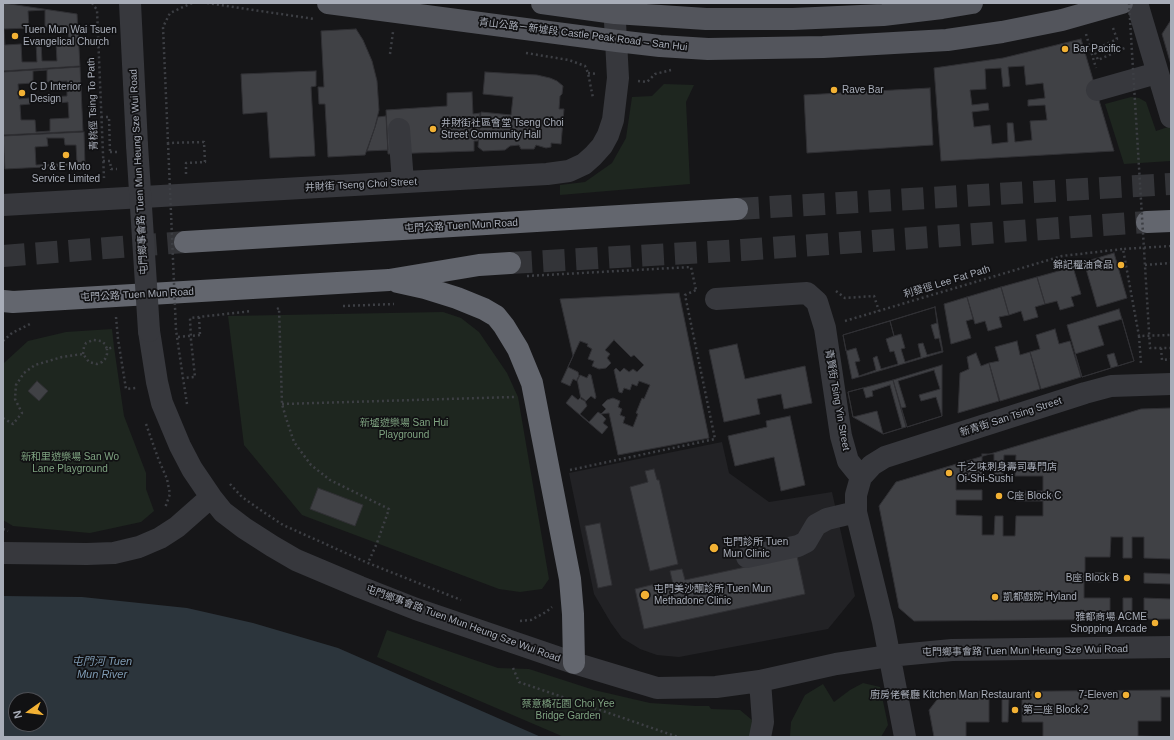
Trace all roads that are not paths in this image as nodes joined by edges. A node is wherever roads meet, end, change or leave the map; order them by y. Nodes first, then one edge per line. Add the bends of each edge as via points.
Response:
1 (130, 3) edge
2 (542, 3) edge
3 (972, 3) edge
4 (1122, 3) edge
5 (1136, 3) edge
6 (614, 8) edge
7 (322, 11) edge
8 (617, 41) junction
9 (1157, 73) junction
10 (1097, 90) dead end
11 (1171, 117) edge
12 (399, 129) dead end
13 (402, 182) junction
14 (3, 205) edge
15 (737, 209) tunnel mouth
16 (1171, 221) edge
17 (1147, 222) tunnel mouth
18 (184, 242) tunnel mouth
19 (517, 270) tunnel mouth
20 (388, 280) junction
21 (710, 294) road end
22 (6, 305) edge
23 (1171, 384) edge
24 (861, 478) junction
25 (211, 497) junction
26 (856, 512) junction
27 (3, 553) edge
28 (747, 557) dead end
29 (1171, 647) edge
30 (889, 656) junction
31 (574, 663) junction
32 (760, 681) junction
33 (760, 737) edge
34 (905, 737) edge

1 - 25 street, 屯門鄉事會路 Tuen Mun Heung Sze Wui Road, bridge via 148,331 162,403 192,469
2 - 6 main road
3 - 6 main road via 883,14 793,19 706,19
4 - 8 main road, 青山公路－新墟段 Castle Peak Road – San Hui via 1002,32 947,40 824,47 715,49
5 - 9 street
6 - 8 street, 井財街 Tseng Choi Street
7 - 8 main road, 青山公路－新墟段 Castle Peak Road – San Hui
8 - 13 street, 井財街 Tseng Choi Street via 618,78 608,135 602,146 584,164 560,173
9 - 10 street
9 - 11 street
12 - 13 street
13 - 14 street, 井財街 Tseng Choi Street
15 - 18 highway, 屯門公路 Tuen Mun Road
16 - 17 highway
19 - 20 highway, 屯門公路 Tuen Mun Road via 479,265
20 - 22 highway, 屯門公路 Tuen Mun Road
20 - 31 highway via 438,292 484,309 496,316 518,348 532,383 570,579
21 - 24 street, 青賢街 Tsing Yin Street via 807,292 817,302 825,328 841,436 848,461
23 - 24 street, 新青街 San Tsing Street via 1111,386 1085,393 885,457 872,465
24 - 26 street via 856,495
25 - 27 street via 160,538 139,547 114,553
25 - 31 street, 屯門鄉事會路 Tuen Mun Heung Sze Wui Road via 223,512 244,528 296,560 416,610
26 - 28 street via 827,519 816,526 806,542 798,546
26 - 30 street
29 - 30 street, 屯門鄉事會路 Tuen Mun Heung Sze Wui Road via 952,650
30 - 32 street, 屯門鄉事會路 Tuen Mun Heung Sze Wui Road via 836,664
30 - 34 street
31 - 32 street, 屯門鄉事會路 Tuen Mun Heung Sze Wui Road via 657,688 716,687
32 - 33 street via 763,722

